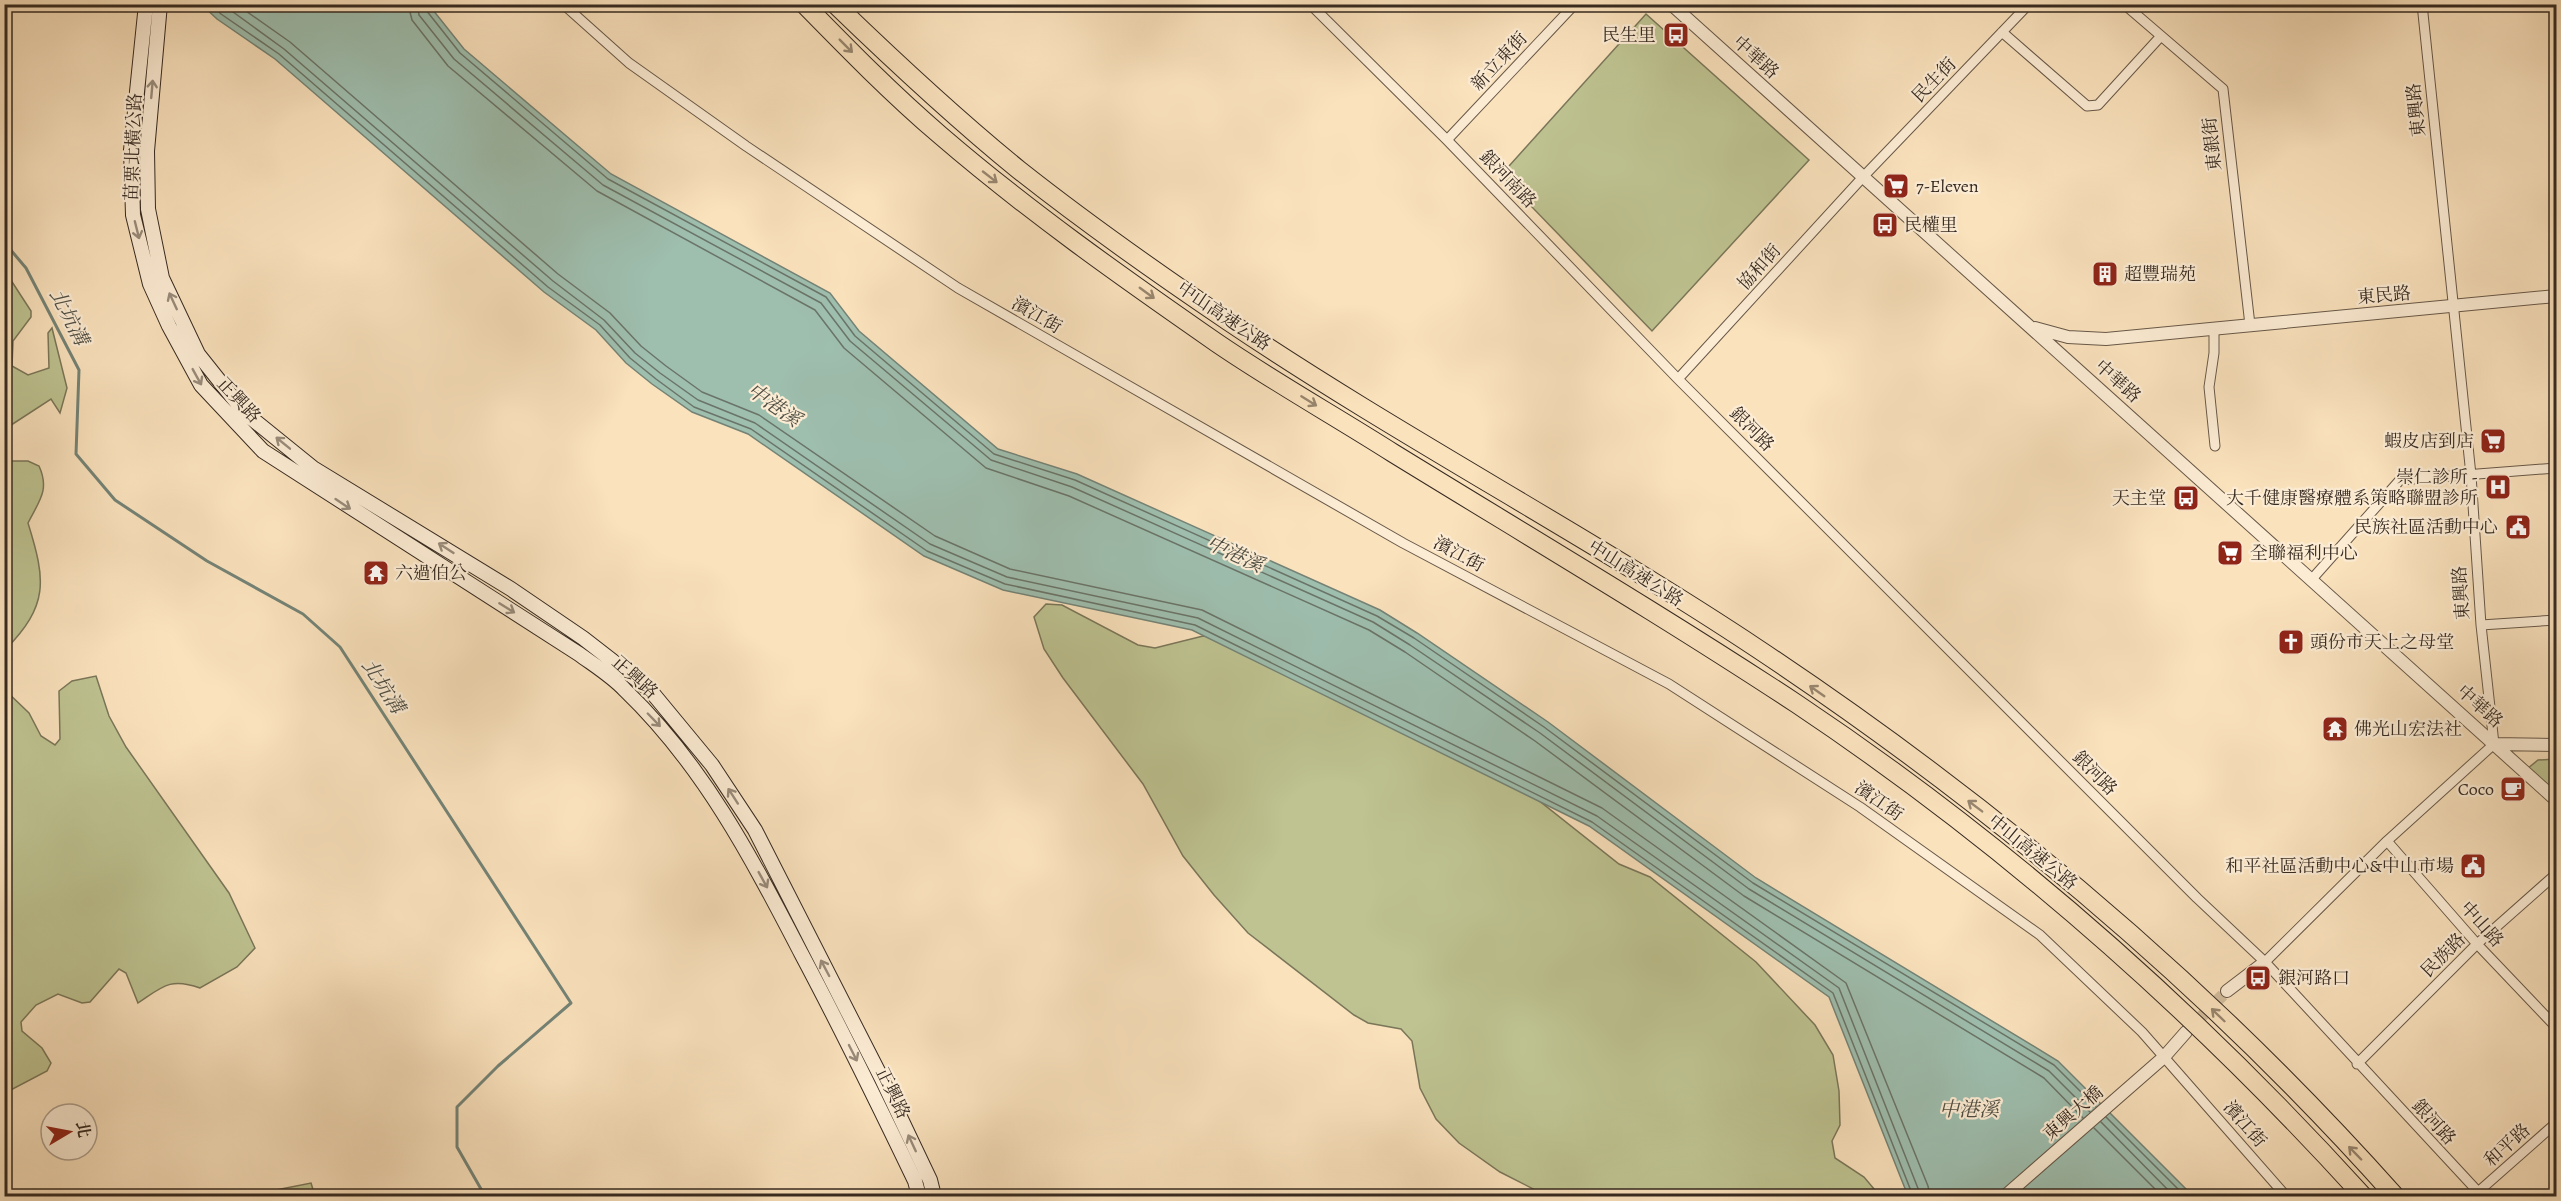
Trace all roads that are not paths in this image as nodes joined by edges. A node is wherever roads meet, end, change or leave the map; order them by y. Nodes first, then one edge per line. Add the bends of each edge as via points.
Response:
1 (146, 4) edge
2 (160, 4) edge
3 (563, 4) edge
4 (804, 4) edge
5 (835, 4) edge
6 (1310, 4) edge
7 (1575, 4) edge
8 (1671, 4) edge
9 (2029, 4) edge
10 (2124, 4) edge
11 (2422, 4) edge
12 (2002, 32) junction
13 (2161, 36) junction
14 (1447, 140) junction
15 (1863, 177) junction
16 (2556, 296) edge
17 (2454, 307) junction
18 (2250, 325) junction
19 (169, 326) joint
20 (2028, 326) junction
21 (2214, 330) junction
22 (198, 354) joint
23 (1678, 380) junction
24 (2215, 446) dead end
25 (2556, 468) edge
26 (2471, 475) junction
27 (2312, 579) junction
28 (2556, 620) edge
29 (2481, 625) junction
30 (2494, 744) junction
31 (2556, 745) edge
32 (2556, 800) edge
33 (2387, 841) junction
34 (2556, 874) edge
35 (2477, 944) junction
36 (2265, 962) junction
37 (2227, 991) tunnel mouth
38 (2556, 1027) edge
39 (2186, 1032) tunnel mouth
40 (2164, 1057) junction
41 (2357, 1064) junction
42 (2556, 1123) edge
43 (2480, 1194) edge
44 (919, 1197) edge
45 (934, 1197) edge
46 (2005, 1197) edge
47 (2286, 1197) edge
48 (2363, 1197) edge
49 (2395, 1197) edge

1 -> 19 main road, 苗栗北橫公路 via 131,150 133,215 150,284
22 -> 2 main road, 苗栗北橫公路 via 162,278 148,209 147,151
3 - 40 street, 濱江街 via 639,70 958,288 1403,543 1669,684 1860,807 2040,935
4 -> 48 highway, 中山高速公路, bridge via 921,118 988,175 1221,345 1797,704 1986,840 2197,1026 2263,1089
49 -> 5 highway, 中山高速公路, bridge via 2213,1011 2087,896 1999,824 1758,649 1352,400 1228,321 1097,229 972,131
6 - 14 street, 銀河南路
7 - 14 street, 新立東街
8 - 15 street, 中華路
9 - 12 street, 民生街
10 - 13 street, 東銀街
11 - 17 street, 東興路
12 - 13 street via 2087,106 2098,105
12 - 15 street, 民生街
13 - 18 street, 東銀街 via 2223,89
14 - 23 street, 銀河南路
15 - 20 street, 中華路
15 - 23 street, 協和街
16 - 17 street, 東民路
17 - 18 street, 東民路
17 - 26 street, 東興路
18 - 21 street, 東民路
19 -> 44 main road, 正興路 via 201,385 263,451 579,654 624,688 664,730 713,793 765,884 866,1078
20 - 21 street, 東民路 via 2056,334 2106,339
20 - 27 street, 中華路
21 - 24 street via 2208,387
45 -> 22 main road, 正興路 via 930,1180 881,1077 755,830 712,765 650,690 538,608 313,468 245,413
23 - 36 street, 銀河路 via 2188,890
25 - 26 street
26 - 27 street via 2400,480
26 - 29 street, 東興路
27 - 30 street, 中華路
28 - 29 street
29 - 30 street, 東興路
30 - 31 street, 中華路
30 - 32 street
30 - 33 street
33 - 35 street, 中山路
33 - 36 street
34 - 35 street, 民族路
35 - 38 street, 中山路
35 - 41 street, 民族路
36 - 37 street
36 - 41 street, 銀河路
39 - 40 street, 東興大橋
40 - 46 street, 東興大橋
40 - 47 street, 濱江街
41 - 43 street, 銀河路
42 - 43 street, 和平路

